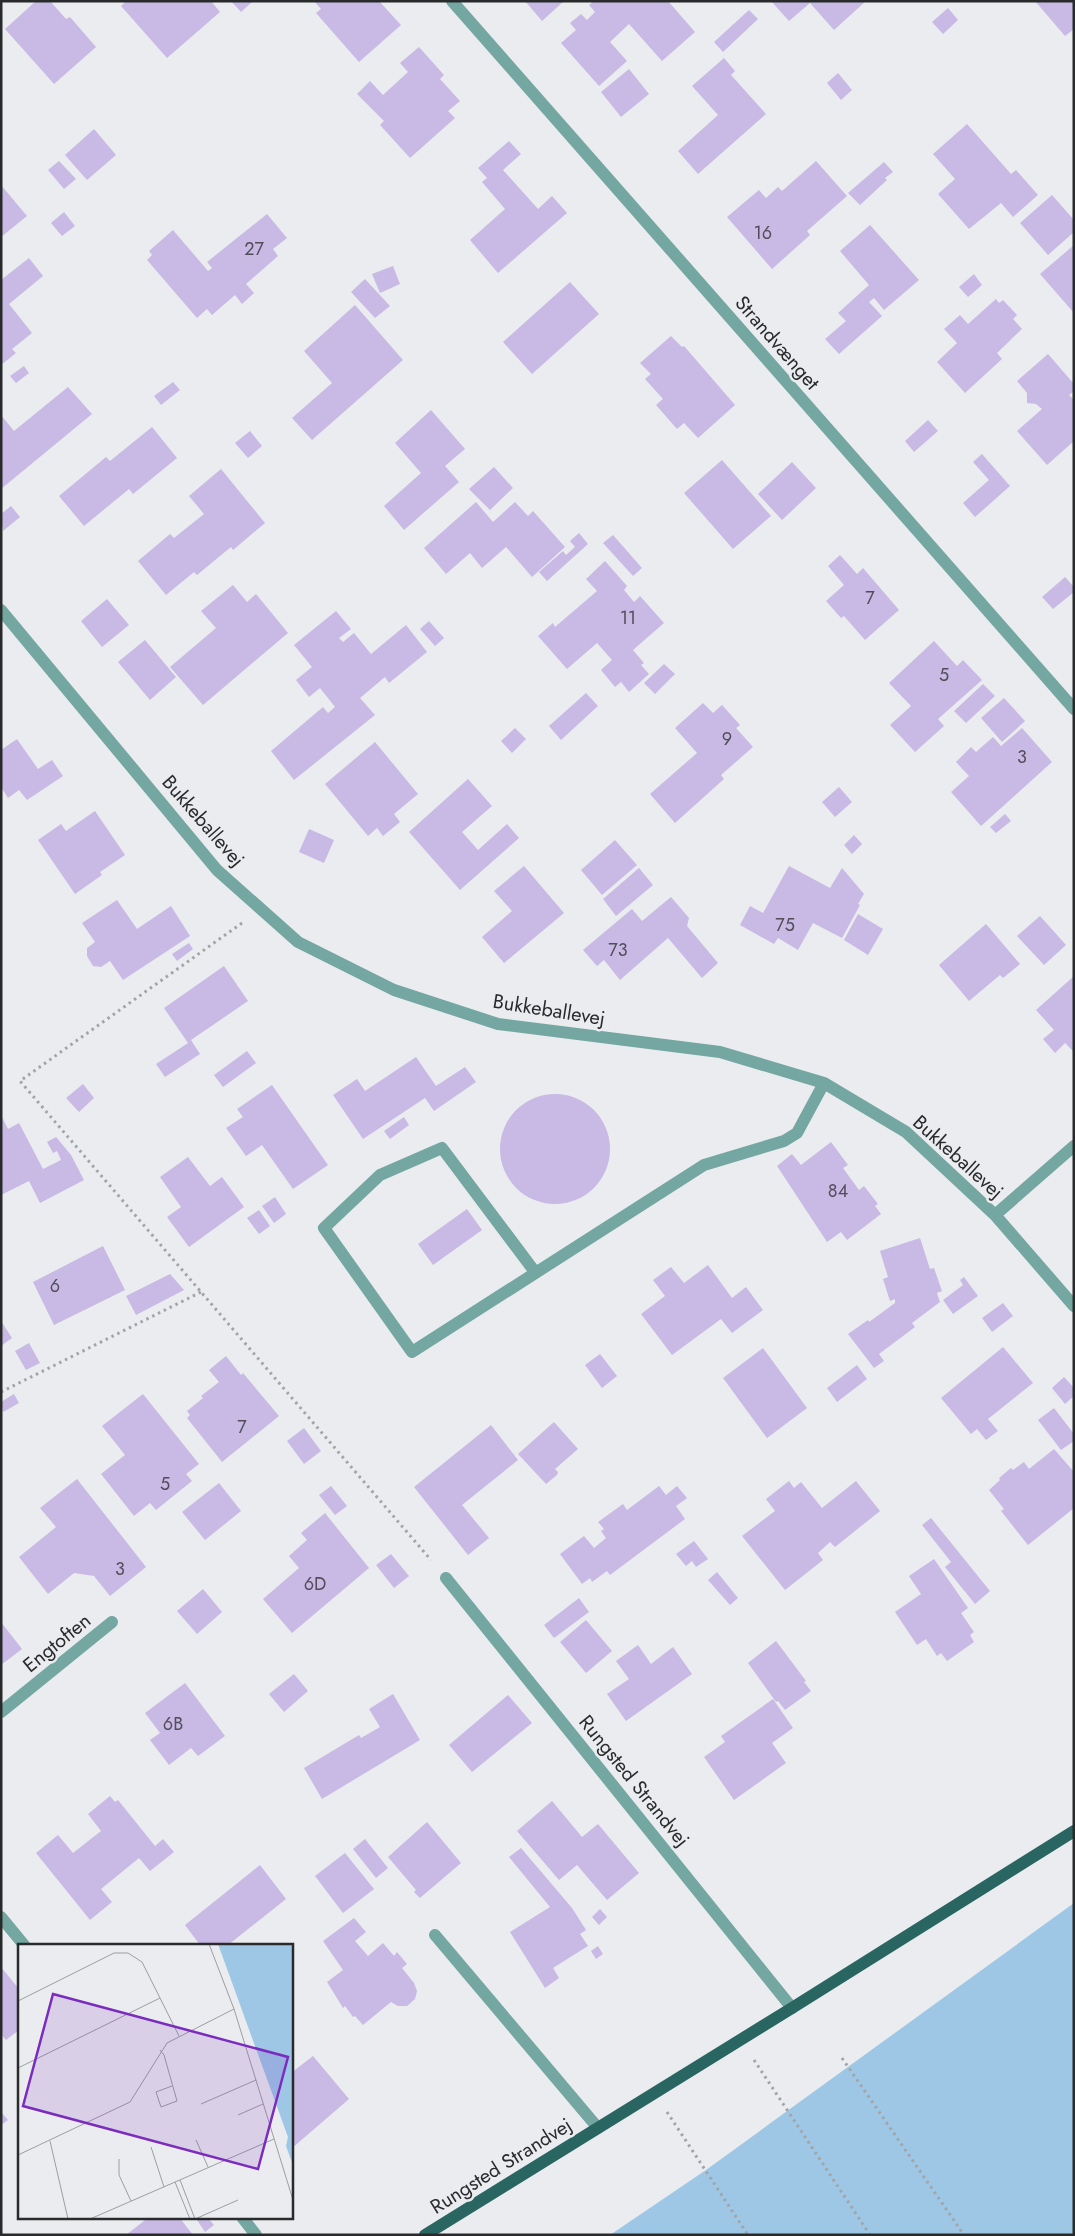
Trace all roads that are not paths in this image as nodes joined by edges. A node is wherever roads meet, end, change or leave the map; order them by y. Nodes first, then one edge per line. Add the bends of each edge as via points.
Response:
1 (452, 1) edge
2 (1, 610) edge
3 (1074, 709) edge
4 (824, 1083) junction
5 (1074, 1146) edge
6 (995, 1215) junction
7 (535, 1272) junction
8 (1074, 1306) edge
9 (446, 1578) road end
10 (112, 1622) dead end
11 (1, 1712) edge
12 (1074, 1831) edge
13 (1, 1917) edge
14 (435, 1935) dead end
15 (23, 1944) edge
16 (792, 2008) junction
17 (598, 2128) junction
18 (243, 2218) edge
19 (256, 2235) edge
20 (425, 2235) edge

1 - 3 street, Strandvænget
2 - 4 street, Bukkeballevej via 217,870 298,942 394,990 498,1024 720,1052
4 - 6 street, Bukkeballevej via 906,1132
4 - 7 street via 797,1133 784,1141 704,1165
5 - 6 street
6 - 8 street, Bukkeballevej
7 - 7 street via 412,1352 324,1228 380,1175 442,1148
9 - 16 street, Rungsted Strandvej
10 - 11 street, Engtoften
12 - 16 main road, Rungsted Strandvej
13 - 15 street
14 - 17 street, Rungsted Strandvej
16 - 17 main road, Rungsted Strandvej
17 - 20 main road, Rungsted Strandvej
18 - 19 street

